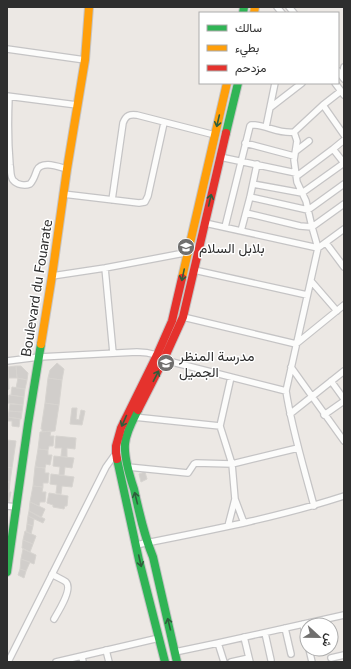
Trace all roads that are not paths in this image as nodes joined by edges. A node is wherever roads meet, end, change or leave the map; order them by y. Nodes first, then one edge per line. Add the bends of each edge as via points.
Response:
1 (89, 7) edge
2 (7, 49) edge
3 (85, 60) junction
4 (227, 84) edge
5 (238, 84) edge
6 (275, 84) edge
7 (301, 84) edge
8 (336, 84) edge
9 (343, 93) edge
10 (8, 97) edge
11 (77, 105) junction
12 (323, 105) junction
13 (271, 107) junction
14 (164, 123) junction
15 (266, 127) junction
16 (294, 132) junction
17 (215, 135) junction
18 (344, 135) edge
19 (344, 140) edge
20 (309, 142) dead end
21 (245, 143) junction
22 (8, 146) edge
23 (333, 149) junction
24 (295, 154) junction
25 (220, 157) junction
26 (240, 162) junction
27 (344, 163) edge
28 (257, 164) junction
29 (67, 169) junction
30 (296, 175) junction
31 (253, 184) junction
32 (344, 184) edge
33 (302, 192) junction
34 (63, 194) junction
35 (250, 197) junction
36 (112, 200) junction
37 (344, 204) edge
38 (308, 210) junction
39 (246, 213) junction
40 (205, 223) junction
41 (225, 227) junction
42 (312, 227) junction
43 (344, 229) edge
44 (241, 231) junction
45 (326, 243) junction
46 (318, 248) junction
47 (188, 253) junction
48 (344, 267) edge
49 (105, 268) junction
50 (194, 270) junction
51 (52, 276) junction
52 (311, 281) junction
53 (307, 295) junction
54 (344, 305) edge
55 (337, 311) junction
56 (183, 317) junction
57 (296, 344) junction
58 (113, 353) junction
59 (39, 357) junction
60 (161, 357) junction
61 (7, 361) edge
62 (291, 367) junction
63 (344, 371) edge
64 (231, 377) junction
65 (331, 381) junction
66 (286, 391) junction
67 (311, 397) junction
68 (344, 400) edge
69 (290, 414) junction
70 (324, 415) junction
71 (134, 417) junction
72 (220, 426) junction
73 (344, 441) edge
74 (298, 448) junction
75 (116, 453) junction
76 (232, 464) junction
77 (128, 467) junction
78 (344, 496) edge
79 (235, 499) junction
80 (7, 506) edge
81 (314, 506) junction
82 (16, 508) junction
83 (244, 522) junction
84 (228, 526) junction
85 (147, 543) junction
86 (136, 545) junction
87 (7, 572) edge
88 (52, 574) junction
89 (343, 615) edge
90 (54, 619) dead end
91 (344, 622) edge
92 (299, 625) edge
93 (285, 628) junction
94 (265, 633) junction
95 (244, 637) junction
96 (159, 638) junction
97 (218, 643) junction
98 (106, 650) junction
99 (175, 652) junction
100 (291, 654) dead end
101 (344, 655) edge
102 (331, 658) dead end
103 (83, 659) edge
104 (250, 660) edge
105 (271, 660) dead end
106 (8, 662) edge
107 (56, 662) edge
108 (109, 662) edge
109 (165, 662) edge
110 (178, 662) edge
111 (224, 662) edge
112 (231, 662) edge

1 - 3 main road, Boulevard du Fouarate
2 - 3 street
3 - 11 main road, Boulevard du Fouarate
4 -> 17 main road
5 - 25 main road
6 - 13 street
7 - 13 street
8 - 9 street
9 - 12 street
10 - 11 street
10 - 22 street
11 - 29 main road, Boulevard du Fouarate
12 - 16 street
12 - 18 street
13 - 15 street
14 - 17 street
14 - 36 street via 147,200 139,204
14 - 36 street via 132,114 124,120
15 - 16 street via 282,132
15 - 21 street via 251,125
16 - 24 street via 297,141
17 - 47 main road
19 - 23 street
20 - 24 street
21 - 24 street
21 - 26 street
22 - 29 street via 12,178 19,184 30,184 42,165
23 - 27 street
23 - 30 street
24 - 30 street
25 - 26 street
40 -> 25 main road
26 - 28 street
26 - 41 street
27 - 33 street
28 - 30 street
28 - 31 street
29 - 34 main road, Boulevard du Fouarate
30 - 33 street via 297,184
31 - 33 street
31 - 35 street
32 - 38 street
33 - 38 street
34 - 36 street
34 - 51 main road, Boulevard du Fouarate
35 - 38 street
35 - 39 street
37 - 42 street
38 - 42 street
39 - 42 street
39 - 44 street
40 - 41 street
40 - 50 main road
41 - 44 street
42 - 46 street
43 - 45 street
44 - 46 street
45 - 46 street
45 - 48 street
46 - 52 street
47 - 49 street
47 -> 60 main road
49 - 51 street
49 - 58 street
50 - 53 street
50 - 56 main road
51 - 59 main road, Boulevard du Fouarate
52 - 53 street
52 - 55 street
53 - 57 street
54 - 55 street
55 - 57 street
56 - 57 street
56 - 60 main road
57 - 62 street
58 - 59 street
58 - 60 street via 137,352
59 - 61 street
59 - 82 main road, Boulevard du Fouarate
60 - 64 street
71 -> 60 main road
60 -> 75 main road via 122,424
62 - 66 street
62 - 67 street
63 - 65 street
64 - 66 street
64 - 72 street
65 - 67 street
65 - 68 street
66 - 69 street
67 - 69 street
67 - 70 street
68 - 70 street
69 - 74 street
70 - 73 street
71 - 72 street
71 - 77 main road via 125,445
72 - 76 street
74 - 76 street
74 - 81 street
75 - 86 main road
75 - 88 street via 106,467
76 - 77 street via 196,463 188,473
76 - 79 street
85 -> 77 main road
78 - 81 street
79 - 83 street
79 - 84 street
80 - 82 street
81 - 83 street
82 - 87 main road, Boulevard du Fouarate
83 - 84 street
84 - 85 street
85 - 86 street
99 -> 85 main road via 153,557
86 -> 96 main road
88 - 90 street via 68,585
88 - 106 street
89 - 91 street
92 - 93 street
93 - 94 street
93 - 100 street
94 - 95 street
94 - 105 street
95 - 97 street
95 - 104 street
96 - 98 street
96 - 109 main road
97 - 99 street
97 - 111 street
98 - 103 street
98 - 108 street
99 - 110 main road
101 - 102 street
103 - 107 street
104 - 112 street

